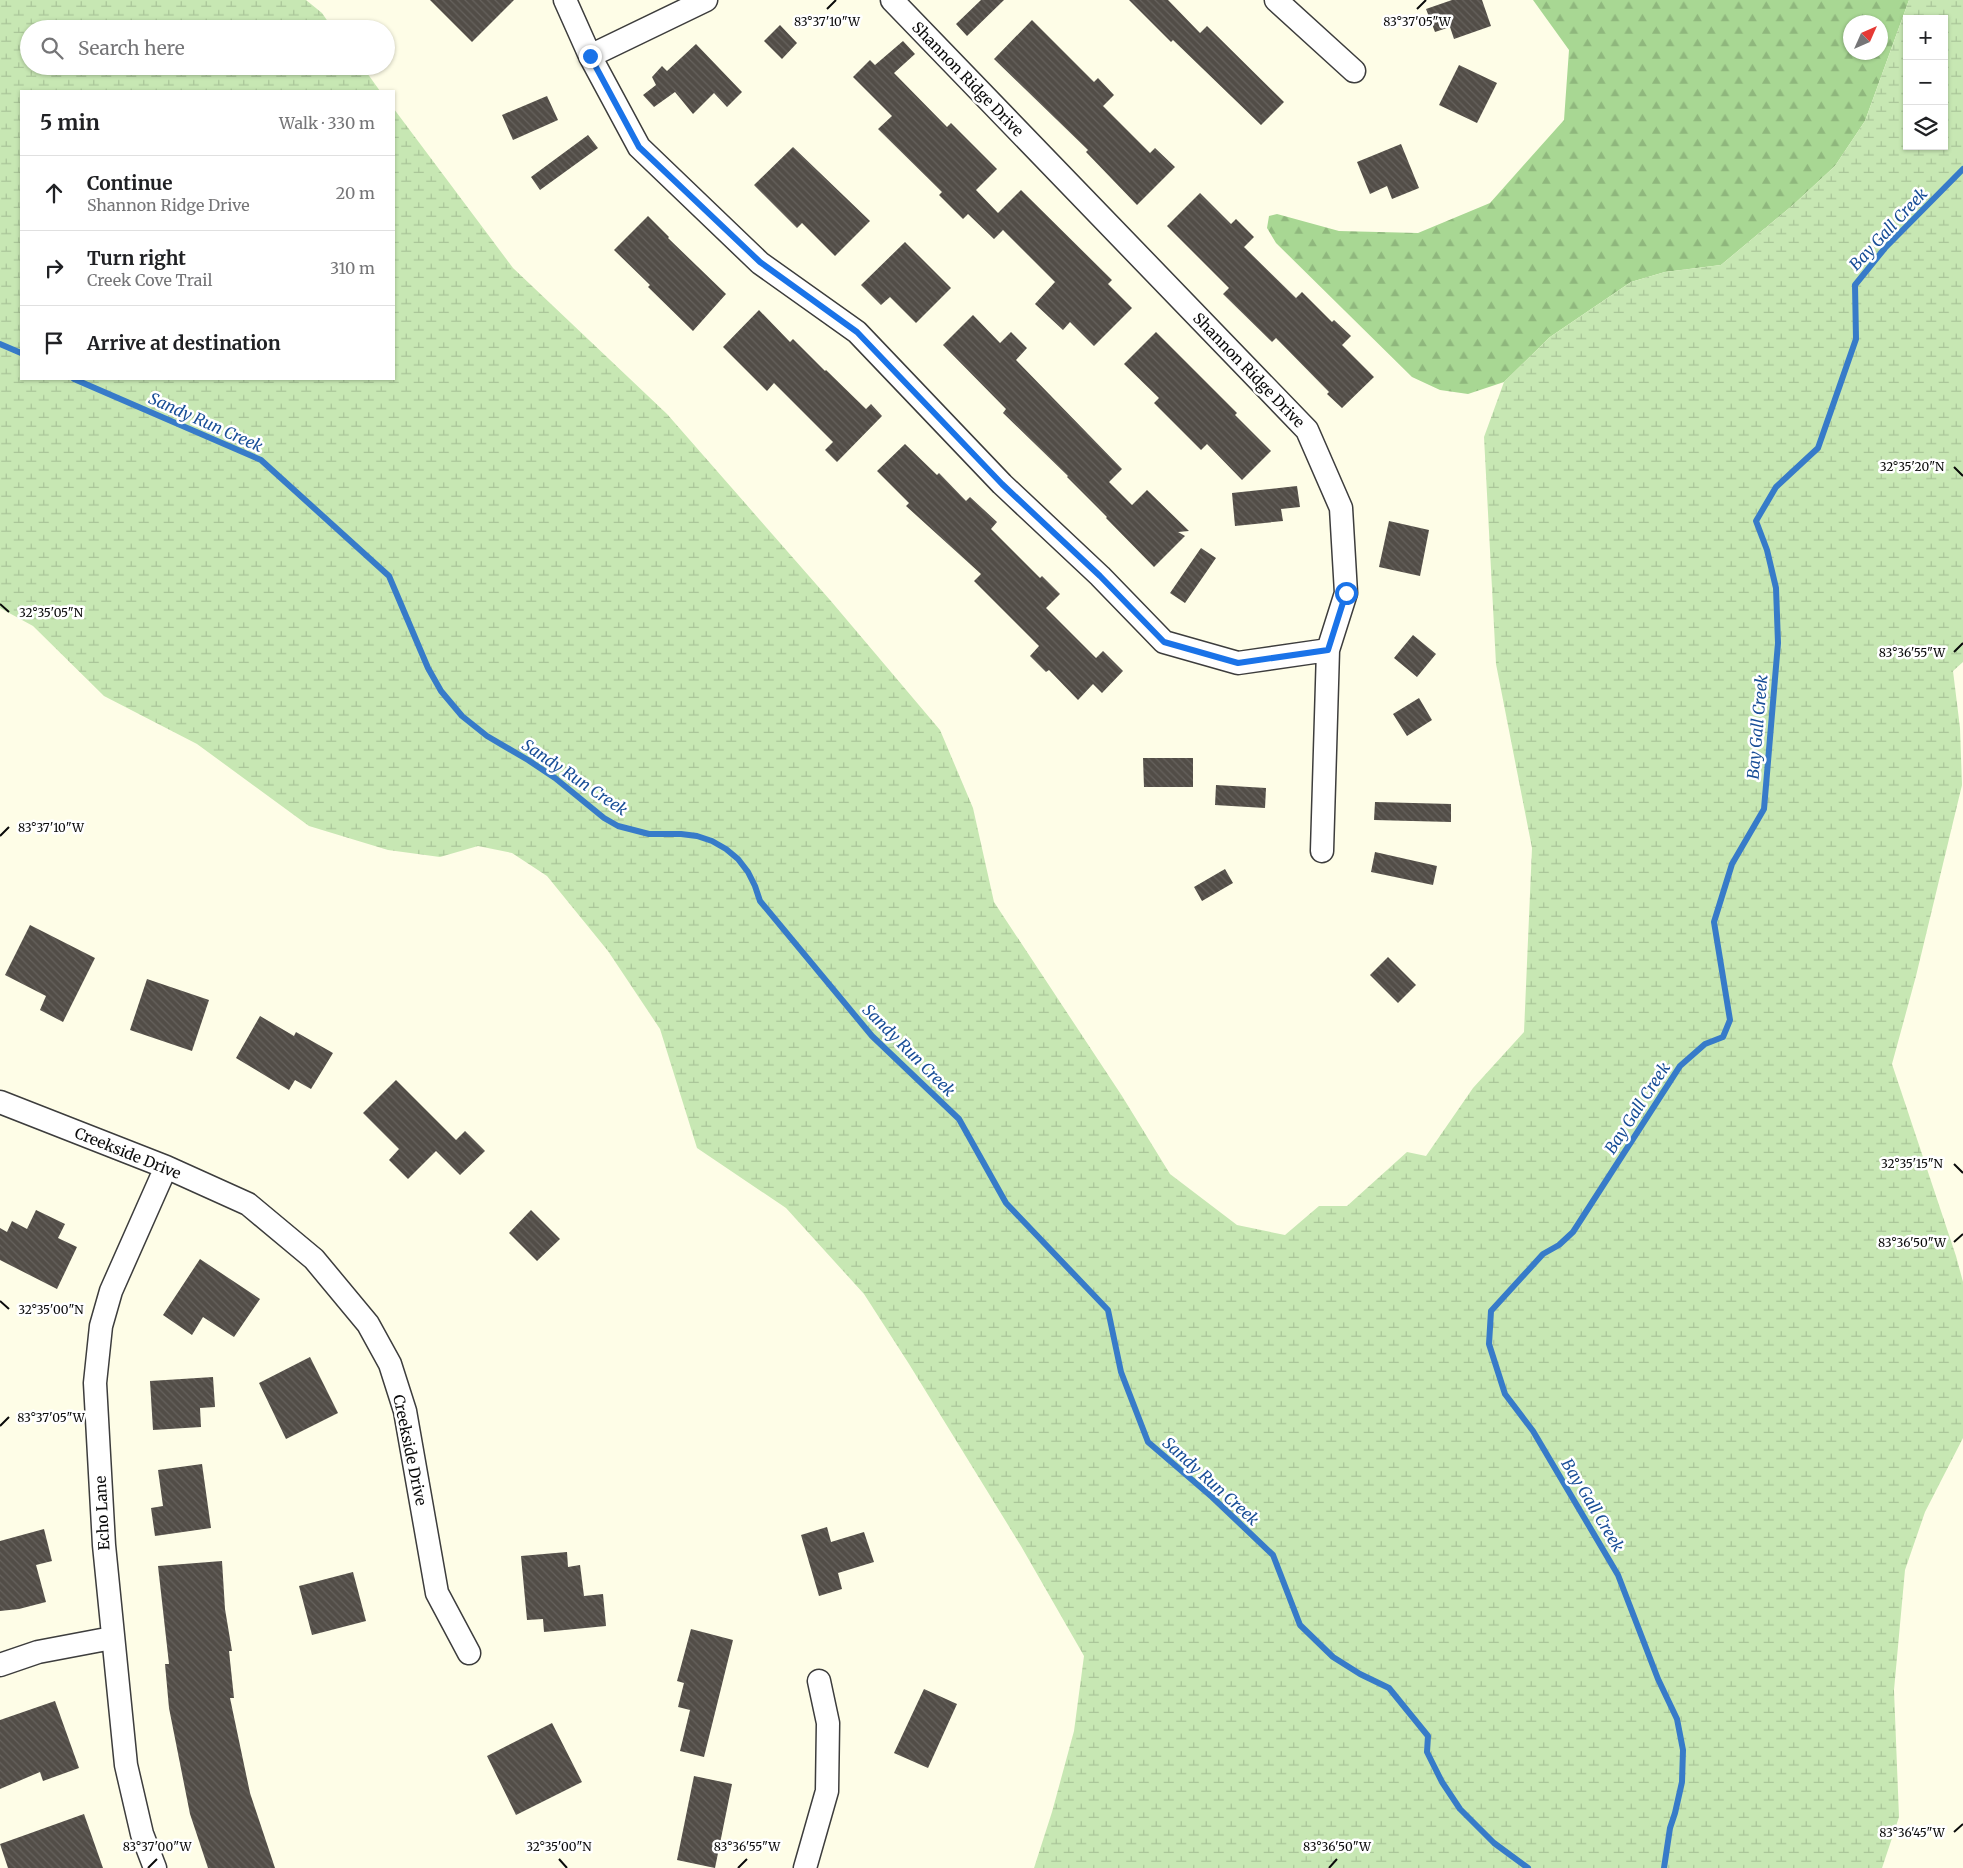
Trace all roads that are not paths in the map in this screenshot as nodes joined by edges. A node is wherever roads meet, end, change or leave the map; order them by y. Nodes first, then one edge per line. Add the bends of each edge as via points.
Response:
1 (565, 0) edge
2 (706, 0) edge
3 (892, 0) edge
4 (1276, 0) edge
5 (590, 56) junction
6 (1354, 71) dead end
7 (1328, 650) junction
8 (1322, 851) dead end
9 (0, 1102) edge
10 (166, 1167) junction
11 (112, 1638) junction
12 (469, 1653) dead end
13 (0, 1665) edge
14 (820, 1681) dead end
15 (155, 1868) edge
16 (805, 1868) edge

1 - 5 street
2 - 5 street
3 - 7 street, Shannon Ridge Drive via 1307,430 1341,508 1346,593
4 - 6 street
5 - 7 street via 639,147 760,262 857,332 1002,484 1100,576 1164,642 1238,663
7 - 8 street, Shannon Ridge Drive
9 - 10 street, Creekside Drive
10 - 11 street, Echo Lane via 111,1291 100,1326 95,1383
10 - 12 street, Creekside Drive via 248,1204 314,1259 368,1324 390,1364 405,1411 437,1593
11 - 13 street via 38,1652
11 - 15 street, Echo Lane via 126,1764 142,1834
14 - 16 street via 828,1723 827,1791

